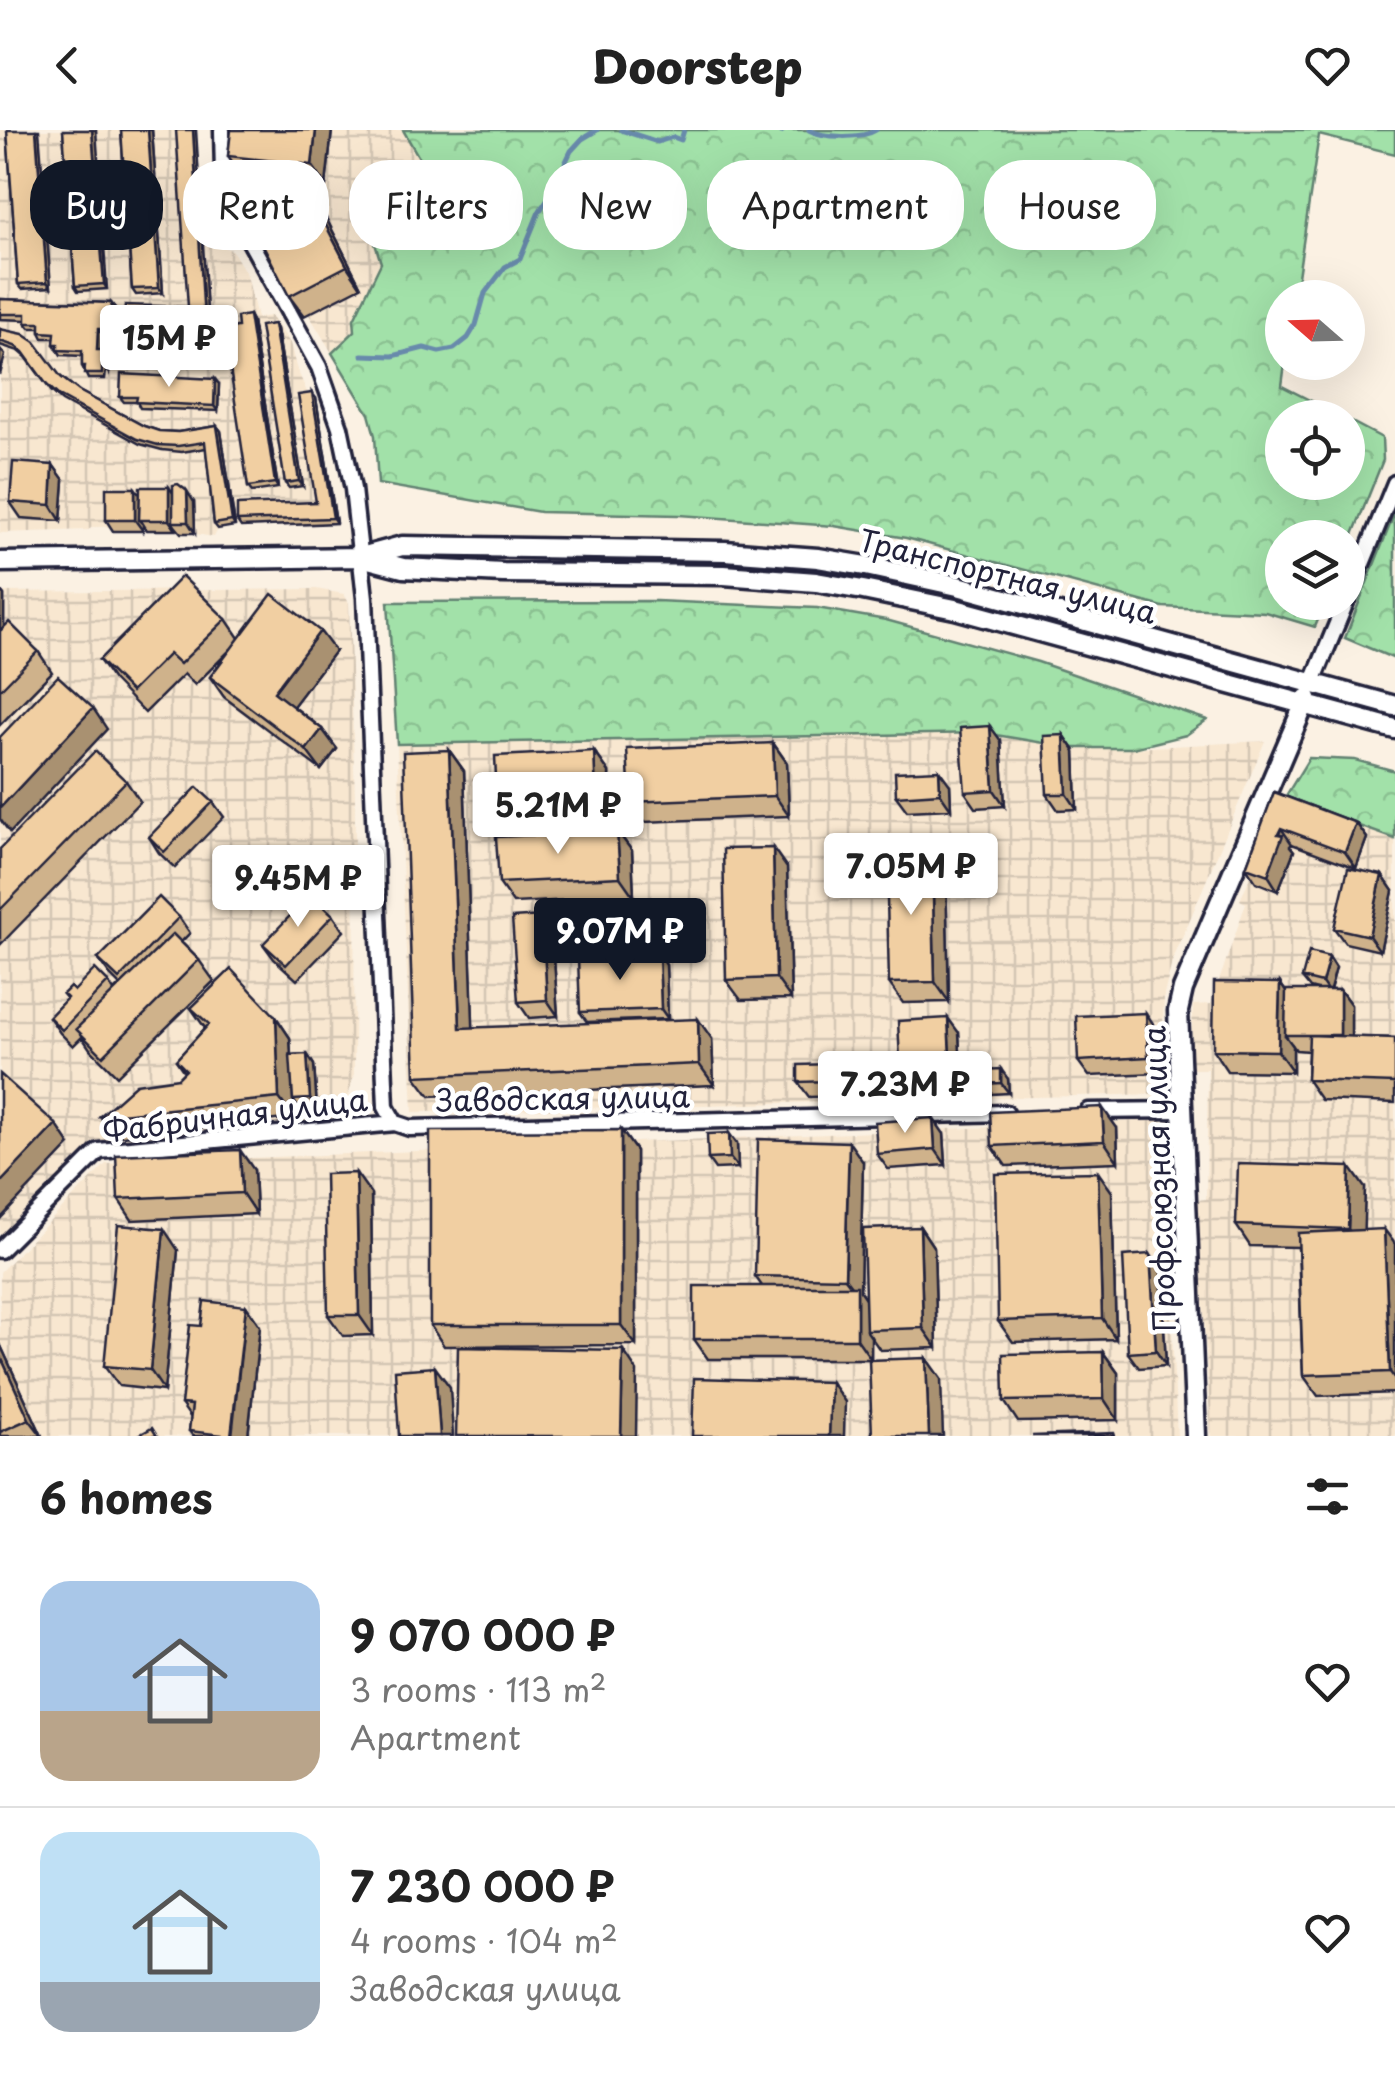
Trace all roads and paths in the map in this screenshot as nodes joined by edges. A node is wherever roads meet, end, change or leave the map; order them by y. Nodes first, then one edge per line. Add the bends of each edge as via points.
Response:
1 (222, 130) edge
2 (1395, 483) edge
3 (1365, 555) edge
4 (361, 557) junction
5 (0, 562) edge
6 (1338, 620) edge
7 (1312, 684) junction
8 (1304, 705) junction
9 (1395, 706) edge
10 (1395, 730) edge
11 (1182, 1110) junction
12 (1072, 1112) edge
13 (1014, 1113) edge
14 (395, 1123) junction
15 (0, 1250) edge
16 (1196, 1436) edge

1 - 4 street, Заводская улица via 222,174 232,209 330,394
2 - 3 street
4 - 5 street, Транспортная улица
4 - 7 street, Транспортная улица via 402,546 818,558 958,586
4 - 8 street, Транспортная улица via 402,568 724,575 848,587 955,609
4 - 14 street, Заводская улица via 386,1106
6 - 7 street
7 - 8 street, Профсоюзная улица
7 - 9 street, Транспортная улица
8 - 10 street, Транспортная улица
8 - 11 street, Профсоюзная улица via 1182,989
11 - 12 street
11 - 16 street, Профсоюзная улица
13 - 14 street, Заводская улица via 410,1128
14 - 15 street, Фабричная улица via 99,1151

